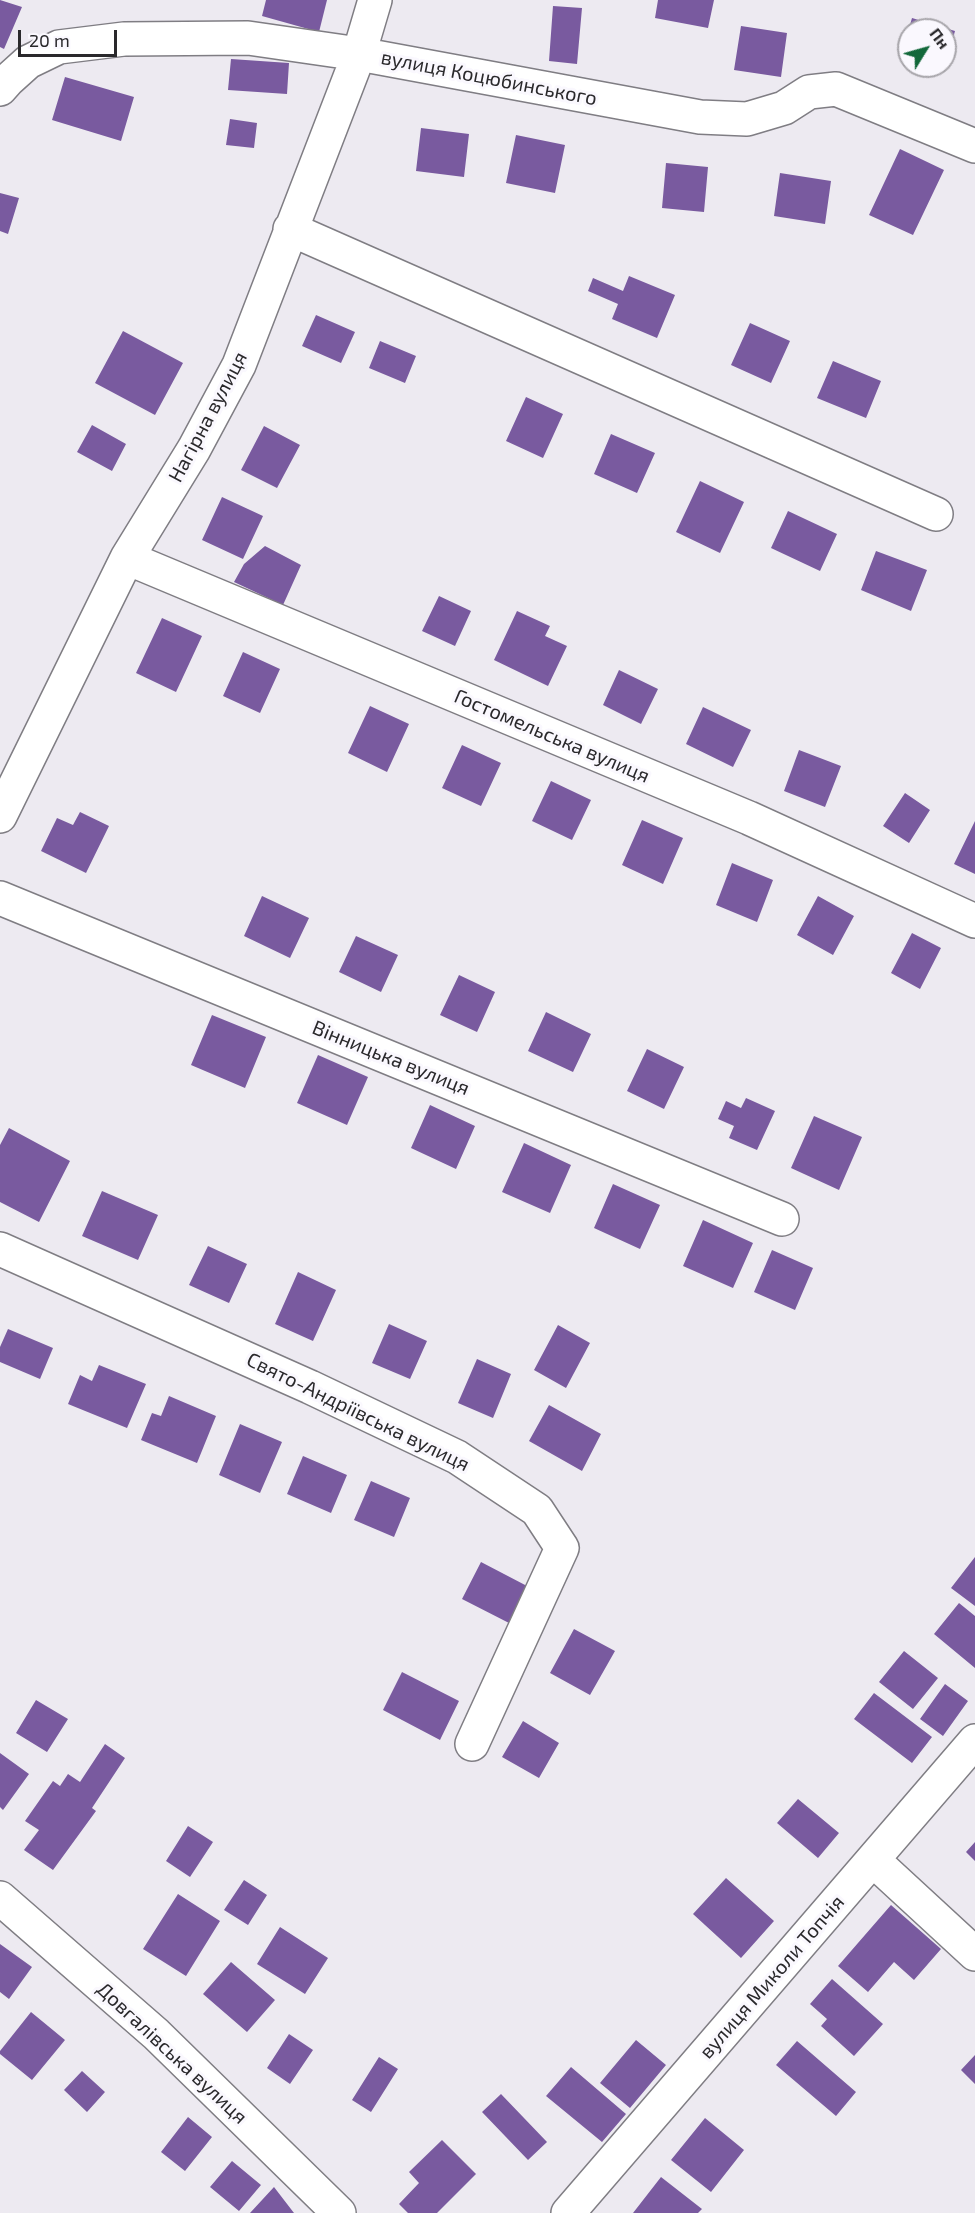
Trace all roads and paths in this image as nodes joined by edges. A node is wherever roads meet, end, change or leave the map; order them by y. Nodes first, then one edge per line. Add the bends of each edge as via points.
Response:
1 (375, 0) edge
2 (358, 54) junction
3 (0, 89) edge
4 (975, 146) edge
5 (290, 229) junction
6 (936, 514) dead end
7 (127, 558) junction
8 (0, 816) edge
9 (0, 898) edge
10 (975, 921) edge
11 (782, 1219) dead end
12 (0, 1249) edge
13 (975, 1741) edge
14 (472, 1744) dead end
15 (873, 1860) junction
16 (0, 1898) edge
17 (975, 1954) edge
18 (339, 2213) edge
19 (568, 2213) edge

1 - 2 street, Нагірна вулиця
2 - 3 street, вулиця Коцюбинського via 249,38 124,39 59,47 28,62
2 - 4 street, вулиця Коцюбинського via 700,117 747,119 784,108 809,92 836,89
2 - 5 street, Нагірна вулиця
5 - 6 street
5 - 7 street, Нагірна вулиця via 239,365
7 - 8 street, Нагірна вулиця
7 - 10 street, Гостомельська вулиця via 749,818
9 - 11 street, Вінницька вулиця
12 - 14 street, Свято-Андріївська вулиця via 457,1457 537,1510 562,1548
13 - 15 street, вулиця Миколи Топчія
15 - 17 street
15 - 19 street, вулиця Миколи Топчія
16 - 18 street, Довгалівська вулиця via 156,2034

